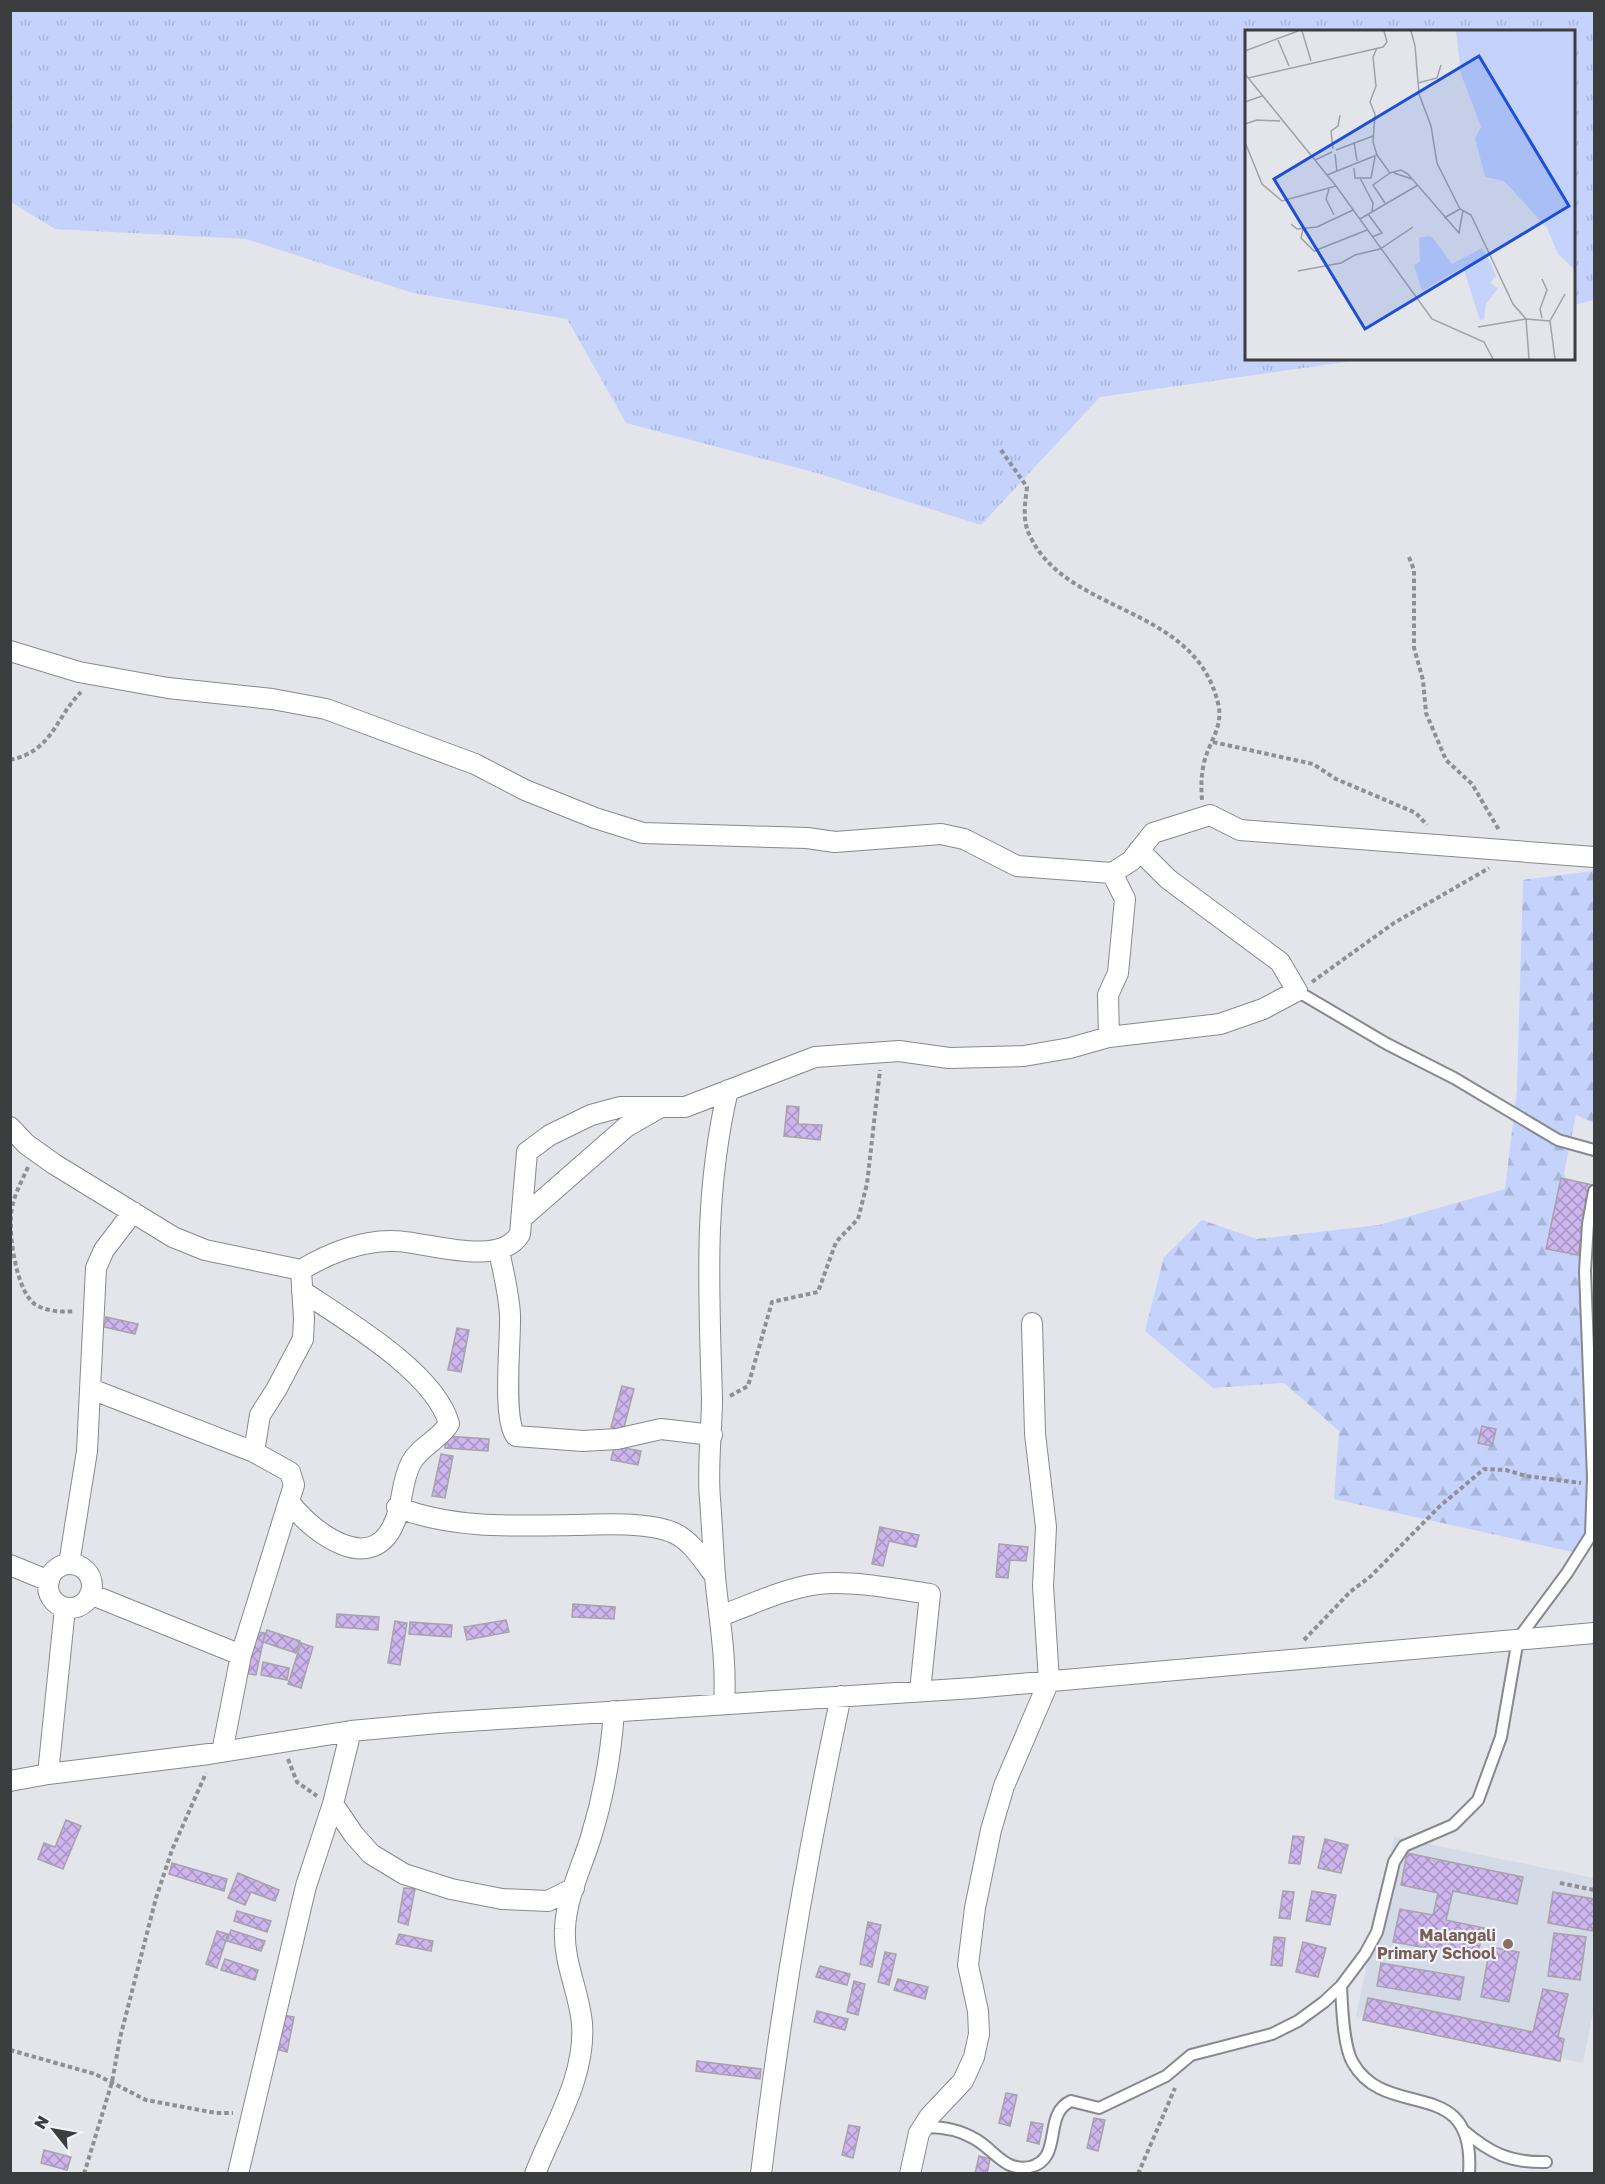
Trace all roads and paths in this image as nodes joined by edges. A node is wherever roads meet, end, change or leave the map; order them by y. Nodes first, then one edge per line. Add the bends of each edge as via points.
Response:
1 (1001, 450) dead end
2 (1409, 557) dead end
3 (10, 651) edge
4 (99, 675) junction
5 (1213, 742) junction
6 (10, 760) edge
7 (1210, 815) junction
8 (1450, 845) junction
9 (1509, 849) junction
10 (1139, 850) junction
11 (1594, 857) edge
12 (1493, 866) dead end
13 (1112, 873) junction
14 (1297, 991) junction
15 (1109, 1037) junction
16 (882, 1051) junction
17 (728, 1090) junction
18 (658, 1108) junction
19 (10, 1127) edge
20 (36, 1150) junction
21 (1594, 1150) edge
22 (1594, 1191) edge
23 (133, 1212) junction
24 (522, 1218) junction
25 (499, 1250) junction
26 (301, 1270) junction
27 (302, 1291) junction
28 (94, 1307) junction
29 (1032, 1323) dead end
30 (91, 1389) junction
31 (712, 1428) junction
32 (254, 1452) junction
33 (1593, 1484) edge
34 (290, 1503) junction
35 (398, 1507) junction
36 (69, 1564) junction
37 (10, 1565) edge
38 (715, 1576) junction
39 (49, 1581) junction
40 (90, 1594) junction
41 (65, 1608) junction
42 (720, 1616) junction
43 (1594, 1633) edge
44 (1518, 1640) junction
45 (241, 1655) junction
46 (1285, 1660) junction
47 (1049, 1681) junction
48 (920, 1691) junction
49 (841, 1696) junction
50 (724, 1702) junction
51 (614, 1711) junction
52 (351, 1731) junction
53 (283, 1744) junction
54 (215, 1753) junction
55 (48, 1774) junction
56 (10, 1781) edge
57 (333, 1804) junction
58 (1560, 1883) dead end
59 (574, 1888) junction
60 (1594, 1890) edge
61 (1341, 1986) junction
62 (10, 2050) edge
63 (1191, 2055) junction
64 (112, 2082) junction
65 (253, 2112) junction
66 (1463, 2130) junction
67 (920, 2133) junction
68 (1546, 2162) dead end
69 (84, 2174) edge
70 (238, 2174) edge
71 (535, 2174) edge
72 (761, 2174) edge
73 (910, 2174) edge
74 (1138, 2174) edge
75 (1469, 2174) edge

1 - 5 path via 1027,487 1024,513 1029,536 1050,566 1180,640 1208,676 1218,703 1220,725
2 - 9 path via 1415,580 1414,648 1423,680 1426,713 1446,760 1472,784
3 - 4 street
4 - 6 path via 68,707 52,736 24,756
4 - 13 street via 326,709 475,764 525,790 595,818 643,833 835,842 941,834 964,840 1017,866
5 - 7 path via 1201,781 1202,801
5 - 8 path via 1313,764 1336,779 1416,813
7 - 8 street via 1240,830
7 - 10 street via 1153,833
8 - 9 street
9 - 11 street
10 - 13 street via 1131,861
10 - 14 street via 1168,879 1280,962
12 - 14 path via 1394,923
13 - 15 street via 1125,899 1118,973 1108,995
14 - 15 street via 1263,1010 1220,1024
14 - 21 lane via 1558,1140
15 - 16 street via 1070,1048 980,1059
16 - 17 street via 815,1057
16 - 31 path via 867,1184 858,1219 836,1242 818,1292 772,1302 748,1386 729,1396
17 - 18 street via 685,1107
17 - 31 street via 720,1125 708,1240
18 - 24 street via 626,1127
18 - 24 street via 621,1107 591,1115 550,1135 527,1152
19 - 20 street
20 - 23 street
20 - 28 path via 15,1196 11,1215 14,1251 26,1295 37,1306 58,1312
22 - 33 lane via 1585,1271
23 - 26 street via 173,1237 205,1250
23 - 28 street via 104,1250 96,1268
24 - 25 street via 516,1240
25 - 26 street via 470,1252 392,1240 363,1244
25 - 31 street via 510,1317 509,1398 511,1428 516,1436 583,1441 617,1439 661,1429
26 - 27 street
27 - 32 street via 303,1339 260,1415
27 - 35 street via 400,1360 447,1416 449,1424 443,1433 416,1455 406,1472
28 - 30 street
29 - 47 street via 1035,1434 1046,1527 1043,1586
30 - 32 street
30 - 36 street via 84,1471
31 - 38 street via 710,1495
32 - 34 street via 290,1472 294,1485
33 - 44 lane via 1592,1534
33 - 46 path via 1484,1469 1350,1592
34 - 35 street via 314,1528 351,1548 361,1549 383,1539 396,1520
34 - 45 street
35 - 38 street via 438,1520 657,1528 676,1534
36 - 39 street via 57,1567
36 - 40 street via 88,1572 92,1581
37 - 39 street
38 - 42 street
39 - 41 street via 49,1595
40 - 41 street via 85,1602
40 - 45 street
41 - 55 street
42 - 48 street via 820,1583 930,1594
42 - 50 street via 726,1670
43 - 44 street
44 - 46 street
44 - 61 lane via 1501,1737 1478,1800 1453,1825 1404,1846 1394,1863 1377,1932
45 - 54 street
46 - 47 street
47 - 48 street
47 - 67 street via 1004,1786 975,1908 968,1965 978,2011 974,2057 963,2081 930,2116
48 - 49 street
49 - 50 street
49 - 72 street via 811,1842
50 - 51 street
51 - 52 street
51 - 59 street via 606,1787
52 - 53 street
52 - 57 street
53 - 54 street
53 - 57 path via 297,1782
54 - 55 street
54 - 64 path via 172,1850 156,1898
55 - 56 street
57 - 59 street via 371,1854 404,1874 502,1899 548,1901
57 - 65 street via 306,1886
58 - 60 path
59 - 71 street via 565,1928 566,1950 582,2021 583,2050
61 - 63 lane via 1298,2021 1272,2034
61 - 66 lane via 1342,2018 1352,2063 1374,2086 1410,2100 1434,2103 1452,2114
62 - 64 path
63 - 67 lane via 1166,2076 1107,2105 1099,2108 1065,2103 1054,2120 1052,2145 1034,2166 1020,2168 1004,2163 977,2140 955,2130 927,2127
63 - 74 path
64 - 65 path via 146,2100 216,2113
64 - 69 path
65 - 70 street
66 - 68 lane via 1487,2150 1524,2163
66 - 75 lane via 1470,2154
67 - 73 street

